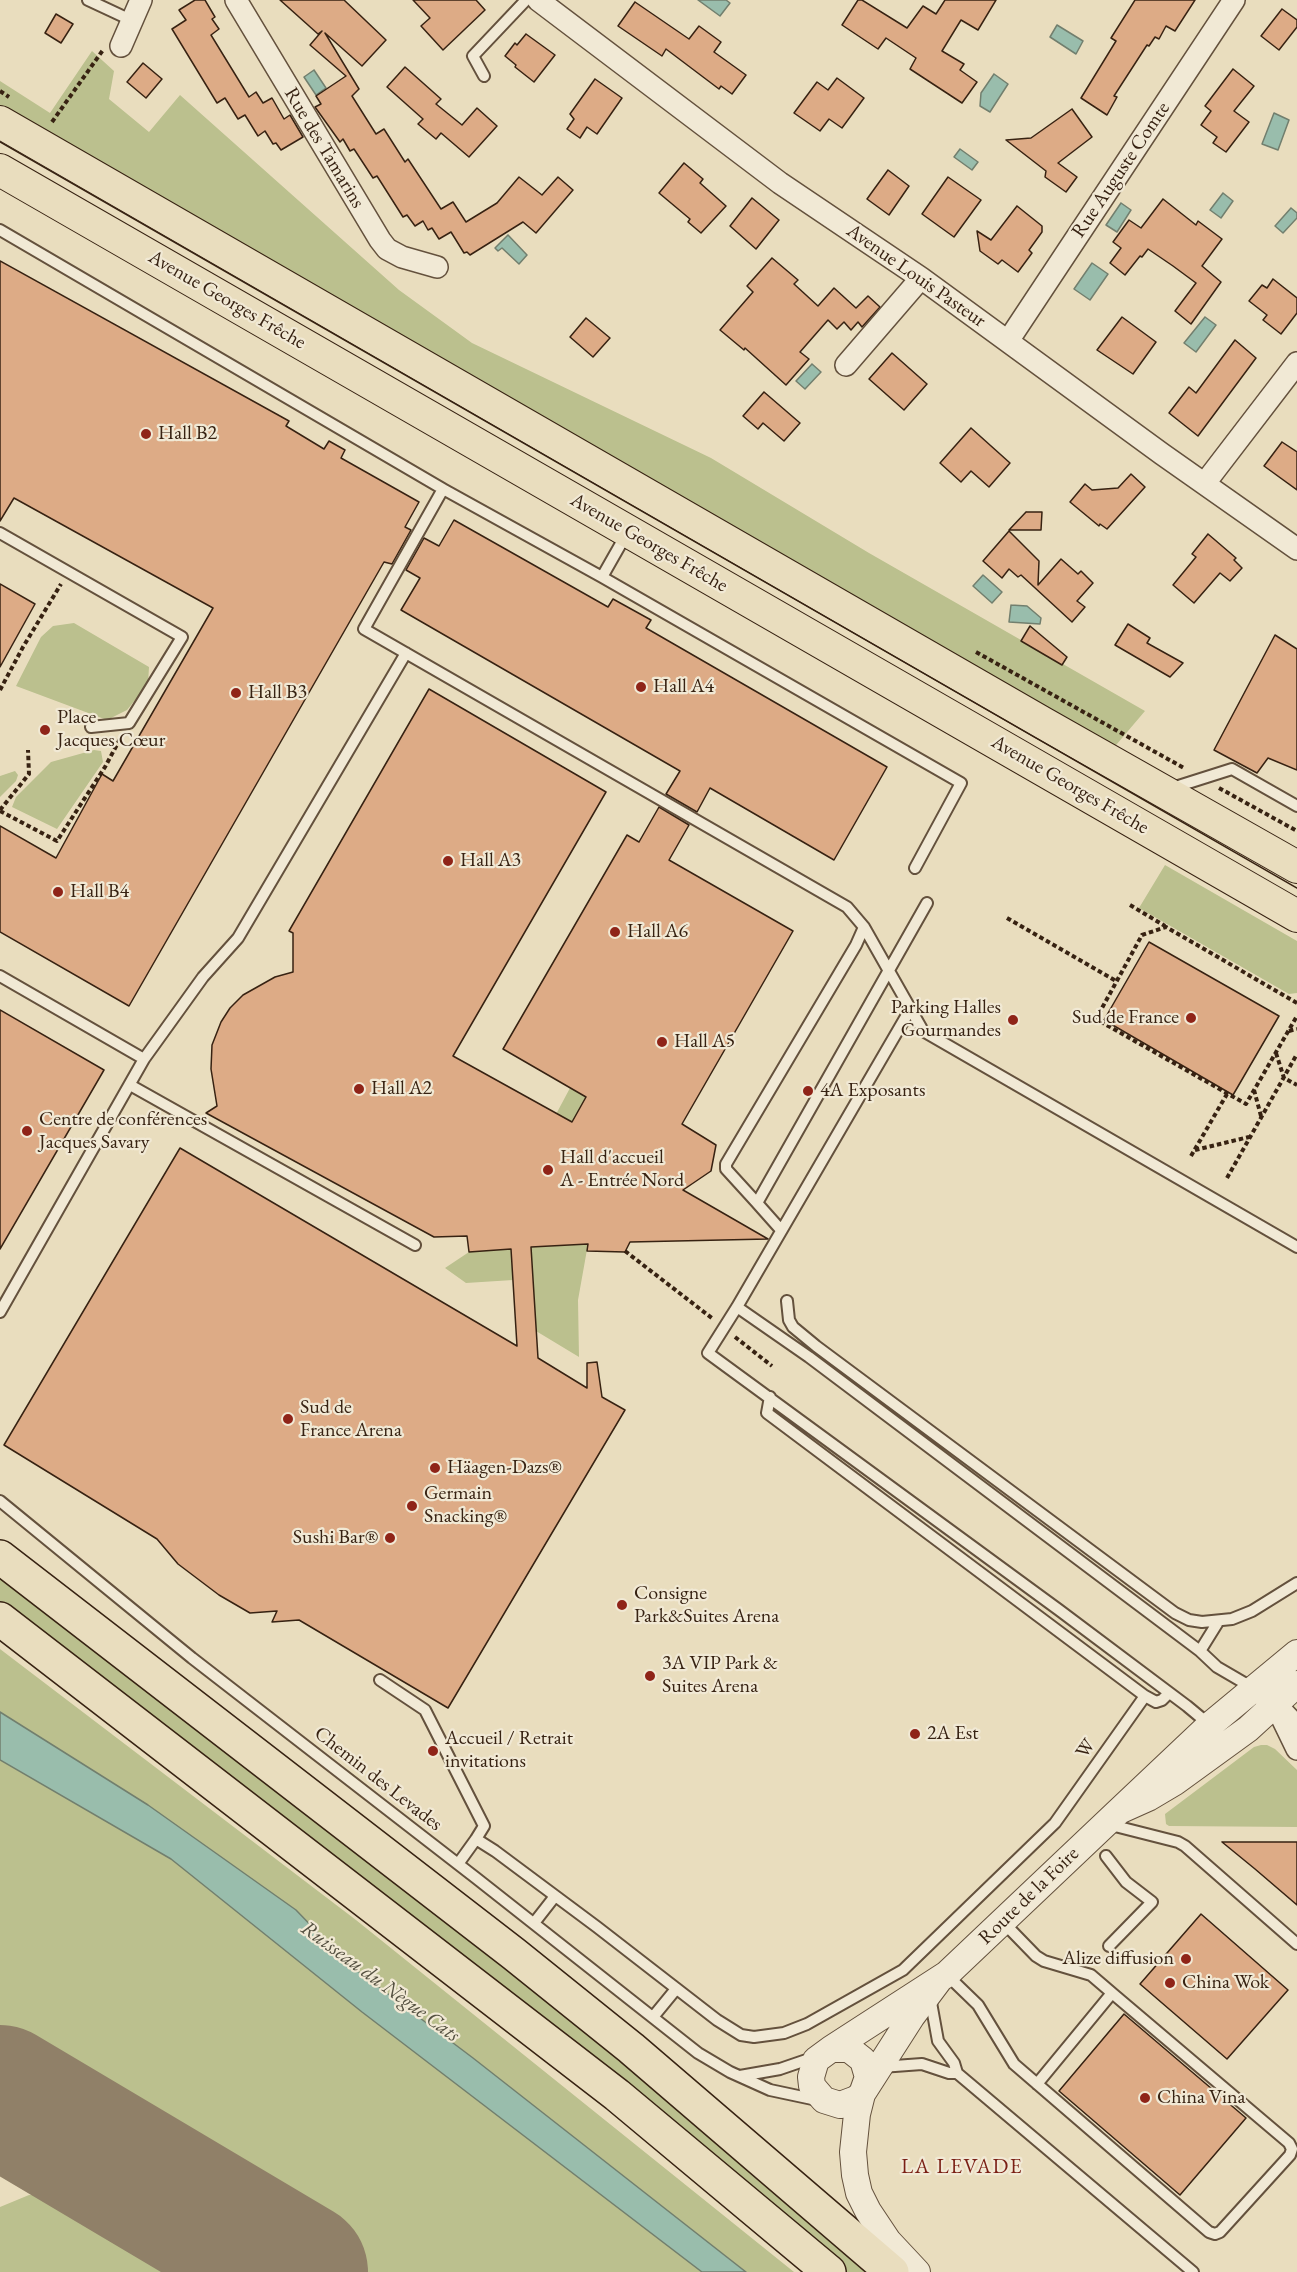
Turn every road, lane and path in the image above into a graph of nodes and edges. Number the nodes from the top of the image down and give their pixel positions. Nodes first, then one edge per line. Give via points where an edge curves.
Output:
1 (88, 0) edge
2 (141, 0) edge
3 (236, 0) edge
4 (526, 0) edge
5 (538, 0) edge
6 (1234, 0) edge
7 (133, 21) junction
8 (121, 46) joint
9 (484, 76) dead end
10 (0, 122) edge
11 (51, 122) dead end
12 (0, 170) edge
13 (0, 230) edge
14 (437, 267) dead end
15 (921, 278) junction
16 (1008, 341) junction
17 (1297, 363) edge
18 (846, 365) dead end
19 (1205, 483) junction
20 (444, 489) junction
21 (628, 531) junction
22 (0, 532) edge
23 (1297, 549) edge
24 (69, 572) junction
25 (602, 577) junction
26 (406, 653) junction
27 (0, 690) edge
28 (130, 721) junction
29 (91, 727) dead end
30 (28, 750) dead end
31 (1163, 791) junction
32 (1297, 806) edge
33 (0, 811) edge
34 (1297, 867) edge
35 (915, 868) dead end
36 (927, 903) dead end
37 (1130, 905) dead end
38 (1297, 916) edge
39 (1007, 918) dead end
40 (864, 927) junction
41 (1166, 927) junction
42 (888, 969) junction
43 (0, 976) edge
44 (1116, 981) junction
45 (1297, 1003) edge
46 (911, 1008) junction
47 (1297, 1016) edge
48 (1297, 1029) edge
49 (1288, 1032) junction
50 (1276, 1052) junction
51 (1297, 1054) edge
52 (144, 1059) junction
53 (1284, 1077) junction
54 (130, 1084) junction
55 (1297, 1085) edge
56 (1254, 1090) junction
57 (1227, 1094) junction
58 (1261, 1117) junction
59 (1250, 1137) junction
60 (1195, 1150) junction
61 (1191, 1156) dead end
62 (1227, 1178) dead end
63 (757, 1203) junction
64 (781, 1230) junction
65 (415, 1245) dead end
66 (1297, 1247) edge
67 (625, 1251) dead end
68 (787, 1301) dead end
69 (737, 1307) junction
70 (0, 1312) edge
71 (724, 1328) junction
72 (772, 1366) dead end
73 (770, 1397) junction
74 (0, 1501) edge
75 (0, 1557) edge
76 (1297, 1583) edge
77 (0, 1619) edge
78 (1218, 1622) junction
79 (1200, 1651) junction
80 (1297, 1653) edge
81 (380, 1680) dead end
82 (1297, 1684) edge
83 (1253, 1688) junction
84 (1169, 1693) junction
85 (1145, 1696) junction
86 (1276, 1705) junction
87 (1210, 1725) junction
88 (1297, 1726) edge
89 (1237, 1737) junction
90 (1297, 1749) edge
91 (1112, 1818) junction
92 (476, 1839) junction
93 (1106, 1856) dead end
94 (458, 1864) junction
95 (554, 1895) junction
96 (1002, 1921) junction
97 (534, 1923) junction
98 (1293, 1935) edge
99 (1297, 1944) edge
100 (1109, 1946) dead end
101 (939, 1983) junction
102 (676, 1989) junction
103 (1112, 1993) junction
104 (653, 2017) junction
105 (827, 2051) junction
106 (878, 2068) junction
107 (957, 2073) junction
108 (740, 2076) junction
109 (1036, 2084) junction
110 (862, 2094) junction
111 (832, 2103) junction
112 (829, 2272) edge
113 (892, 2272) edge
114 (917, 2272) edge
115 (1193, 2272) edge

1 - 7 lane
2 - 7 street
3 - 14 street, Rue des Tamarins via 380,240 402,257
4 - 9 lane via 473,56
5 - 15 street, Avenue Louis Pasteur via 780,183
6 - 16 street, Rue Auguste Comte
7 - 8 street
8 - 11 path via 105,46
10 - 31 main road, Avenue Georges Frêche
12 - 21 main road, Avenue Georges Frêche
13 - 20 lane
15 - 16 street, Avenue Louis Pasteur
15 - 18 street
16 - 19 street, Avenue Louis Pasteur
17 - 19 street
19 - 23 street, Avenue Louis Pasteur
20 - 25 lane
20 - 26 lane via 364,629
21 - 25 lane
21 - 38 main road, Avenue Georges Frêche
22 - 24 lane
24 - 27 path
24 - 28 lane via 182,637
25 - 35 lane via 961,783
26 - 40 lane via 847,907
26 - 52 lane via 238,938 203,977
28 - 29 lane
28 - 33 path via 57,842
30 - 33 path via 28,774
31 - 32 lane via 1232,769
31 - 34 main road, Avenue Georges Frêche
36 - 42 lane
37 - 41 path
39 - 44 path
40 - 42 lane
40 - 63 lane via 726,1164 726,1169
41 - 44 path via 1142,935
41 - 45 path
42 - 46 lane
42 - 63 lane
43 - 52 lane
44 - 57 path via 1096,1019
46 - 64 lane
46 - 66 lane via 923,1031
47 - 49 path
48 - 49 path
49 - 50 path
50 - 53 path
50 - 56 path
51 - 53 path
52 - 54 lane
53 - 55 path
53 - 58 path
54 - 65 lane
54 - 70 lane
56 - 57 path via 1246,1104
56 - 58 path
57 - 60 path
58 - 59 path
59 - 60 path
59 - 62 path
60 - 61 path
63 - 64 lane
64 - 69 lane
67 - 71 path
68 - 78 lane via 793,1327 816,1346 1118,1572 1175,1613 1189,1620
69 - 71 lane
69 - 79 lane
71 - 72 path
71 - 73 lane via 708,1353
73 - 84 lane
73 - 85 lane via 767,1413
74 - 94 lane, Chemin des Levades via 192,1658
75 - 113 highway via 514,1954 631,2048
76 - 78 lane via 1242,1616
77 - 112 highway via 617,2095
78 - 79 lane
79 - 83 lane via 1217,1667
80 - 83 street, Route de la Foire
81 - 92 lane via 424,1710 484,1826
82 - 86 street, Route de la Foire
83 - 86 street
83 - 87 street, Route de la Foire
84 - 85 lane via 1156,1702
84 - 87 lane
85 - 102 lane, W via 1055,1823 903,1970 807,2024 754,2037 731,2031
86 - 88 street
86 - 89 street, Route de la Foire
86 - 90 street
87 - 89 lane via 1225,1737
87 - 91 street, Route de la Foire
89 - 91 street, Route de la Foire via 1175,1782
91 - 96 street, Route de la Foire
91 - 98 lane via 1185,1846
92 - 94 lane
92 - 95 lane, W
93 - 100 lane via 1126,1882 1152,1902
94 - 97 lane, Chemin des Levades
95 - 97 lane
95 - 102 lane, W
96 - 101 street, Route de la Foire
96 - 103 lane via 1036,1956 1091,1975
97 - 104 lane, Chemin des Levades
98 - 99 lane
101 - 105 street, Route de la Foire
101 - 106 street, Route de la Foire
101 - 107 lane via 938,2041
101 - 109 lane via 978,2005 1014,2064
102 - 104 lane
103 - 109 lane
103 - 109 lane via 1289,2143 1290,2155 1215,2234
104 - 108 lane, Chemin des Levades via 698,2053
105 - 108 lane via 780,2069
105 - 110 street via 849,2049 863,2060 868,2077
105 - 111 street via 816,2060 811,2077 817,2094
106 - 107 lane via 922,2064
106 - 110 street, Route de la Foire
107 - 115 lane
108 - 111 lane, Chemin des Levades via 770,2090
110 - 111 street via 848,2103
110 - 114 street via 853,2152 859,2193 888,2241

